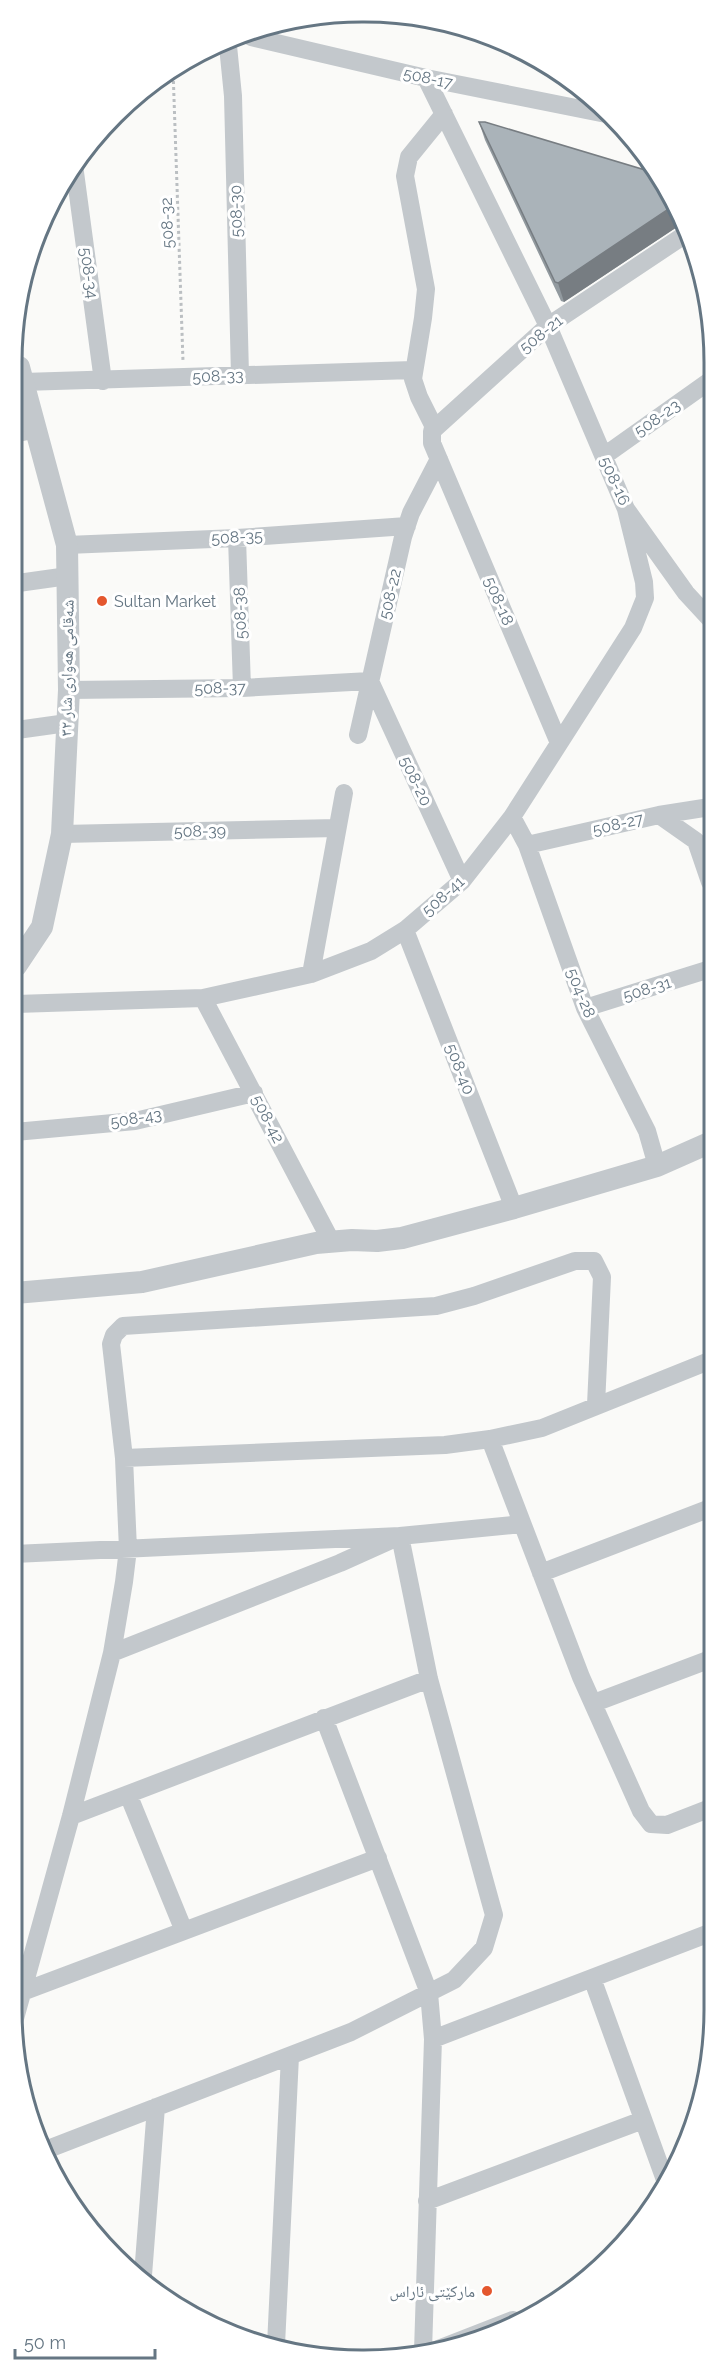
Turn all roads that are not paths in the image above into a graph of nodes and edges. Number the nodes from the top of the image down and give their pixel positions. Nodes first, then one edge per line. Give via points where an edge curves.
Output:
1 (260, 39) edge
2 (228, 50) edge
3 (426, 78) junction
4 (593, 111) edge
5 (444, 114) junction
6 (76, 180) edge
7 (680, 238) edge
8 (548, 326) junction
9 (413, 370) junction
10 (22, 374) edge
11 (240, 375) junction
12 (104, 381) junction
13 (22, 382) edge
14 (704, 385) edge
15 (434, 427) junction
16 (28, 431) edge
17 (604, 456) junction
18 (439, 459) junction
19 (626, 509) junction
20 (407, 526) junction
21 (237, 538) junction
22 (67, 544) junction
23 (68, 576) junction
24 (22, 582) edge
25 (704, 612) edge
26 (370, 681) junction
27 (242, 688) junction
28 (69, 690) junction
29 (67, 723) junction
30 (22, 729) edge
31 (358, 735) dead end
32 (560, 743) junction
33 (344, 793) dead end
34 (704, 808) edge
35 (659, 815) junction
36 (512, 817) junction
37 (337, 828) junction
38 (62, 834) junction
39 (527, 845) junction
40 (704, 864) edge
41 (462, 881) junction
42 (405, 930) junction
43 (22, 957) edge
44 (704, 971) edge
45 (311, 974) junction
46 (203, 998) junction
47 (22, 1004) edge
48 (585, 1008) junction
49 (254, 1093) junction
50 (22, 1131) edge
51 (704, 1145) edge
52 (657, 1166) junction
53 (514, 1208) junction
54 (331, 1241) junction
55 (22, 1292) edge
56 (704, 1363) edge
57 (596, 1405) junction
58 (490, 1439) junction
59 (124, 1458) junction
60 (704, 1511) edge
61 (522, 1524) junction
62 (400, 1536) junction
63 (128, 1549) junction
64 (22, 1554) edge
65 (541, 1573) junction
66 (112, 1653) junction
67 (704, 1662) edge
68 (429, 1679) junction
69 (594, 1703) junction
70 (324, 1718) junction
71 (128, 1794) junction
72 (704, 1811) edge
73 (71, 1816) junction
74 (378, 1858) junction
75 (184, 1932) junction
76 (704, 1936) edge
77 (592, 1978) junction
78 (22, 1992) joint
79 (429, 1993) junction
80 (433, 2039) junction
81 (291, 2056) junction
82 (156, 2108) junction
83 (643, 2120) junction
84 (52, 2148) edge
85 (662, 2172) edge
86 (427, 2201) junction
87 (143, 2270) edge
88 (276, 2339) edge
89 (423, 2345) edge

1 - 3 street, 508-17
2 - 11 street, 508-30
3 - 4 street, 508-17
3 - 5 street, 508-16
5 - 8 street, 508-16
5 - 9 street via 409,157 405,176 426,289
6 - 12 street, 508-34
7 - 8 street, 508-21
8 - 15 street, 508-21
8 - 17 street, 508-16
9 - 11 street, 508-33
9 - 15 street via 415,388
10 - 12 street, 508-33
11 - 12 street, 508-33
13 - 16 street, شەقامی هەواری شار ٣٢
14 - 17 street, 508-23
15 - 18 street via 431,439
16 - 22 street, شەقامی هەواری شار ٣٢
17 - 19 street, 508-16
18 - 20 street, 508-22
18 - 32 street, 508-18
19 - 25 street, 508-16
19 - 32 street, 508-41 via 644,582 643,606
20 - 21 street, 508-35
20 - 26 street, 508-22
21 - 22 street, 508-35
21 - 27 street, 508-38
22 - 23 street, شەقامی هەواری شار ٣٢
23 - 24 street
23 - 28 street, شەقامی هەواری شار ٣٢
26 - 27 street, 508-37
26 - 31 street, 508-22
26 - 41 street, 508-20
27 - 28 street, 508-37
28 - 29 street, شەقامی هەواری شار ٣٢
29 - 30 street
29 - 38 street, شەقامی هەواری شار ٣٢
32 - 36 street, 508-41
33 - 37 street
34 - 35 street, 508-27
35 - 39 street, 508-27
35 - 40 street via 696,841
36 - 39 street, 504-28
36 - 41 street, 508-41
37 - 38 street, 508-39
37 - 45 street
38 - 43 street, شەقامی هەواری شار ٣٢ via 42,927
39 - 48 street, 504-28
41 - 42 street, 508-41
42 - 45 street, 508-41 via 371,951
42 - 53 street, 508-40
44 - 48 street, 508-31
45 - 46 street, 508-41
46 - 47 street, 508-41
46 - 49 street, 508-42
48 - 52 street, 504-28 via 647,1131
49 - 50 street, 508-43 via 135,1121
49 - 54 street, 508-42
51 - 52 street
52 - 53 street
53 - 54 street via 390,1240
54 - 55 street via 142,1282
56 - 57 street
57 - 58 street via 542,1428
57 - 59 street via 602,1277 594,1262 576,1261 436,1306 123,1326 111,1344
58 - 59 street via 445,1445
58 - 61 street
59 - 63 street
60 - 65 street
61 - 62 street
61 - 65 street
62 - 63 street
62 - 66 street
62 - 68 street
63 - 64 street
63 - 66 street
65 - 69 street
66 - 73 street
67 - 69 street
68 - 70 street
68 - 79 street via 494,1915 484,1948 454,1980
69 - 72 street via 641,1811 651,1824 667,1825
70 - 71 street
70 - 74 street
71 - 73 street
71 - 75 street
73 - 78 street
74 - 75 street
74 - 79 street
75 - 78 street
76 - 77 street
77 - 80 street
77 - 83 street
79 - 80 street
79 - 81 street via 351,2032
80 - 86 street
81 - 82 street
81 - 88 street
82 - 84 street
82 - 87 street
83 - 85 street
83 - 86 street
86 - 89 street

